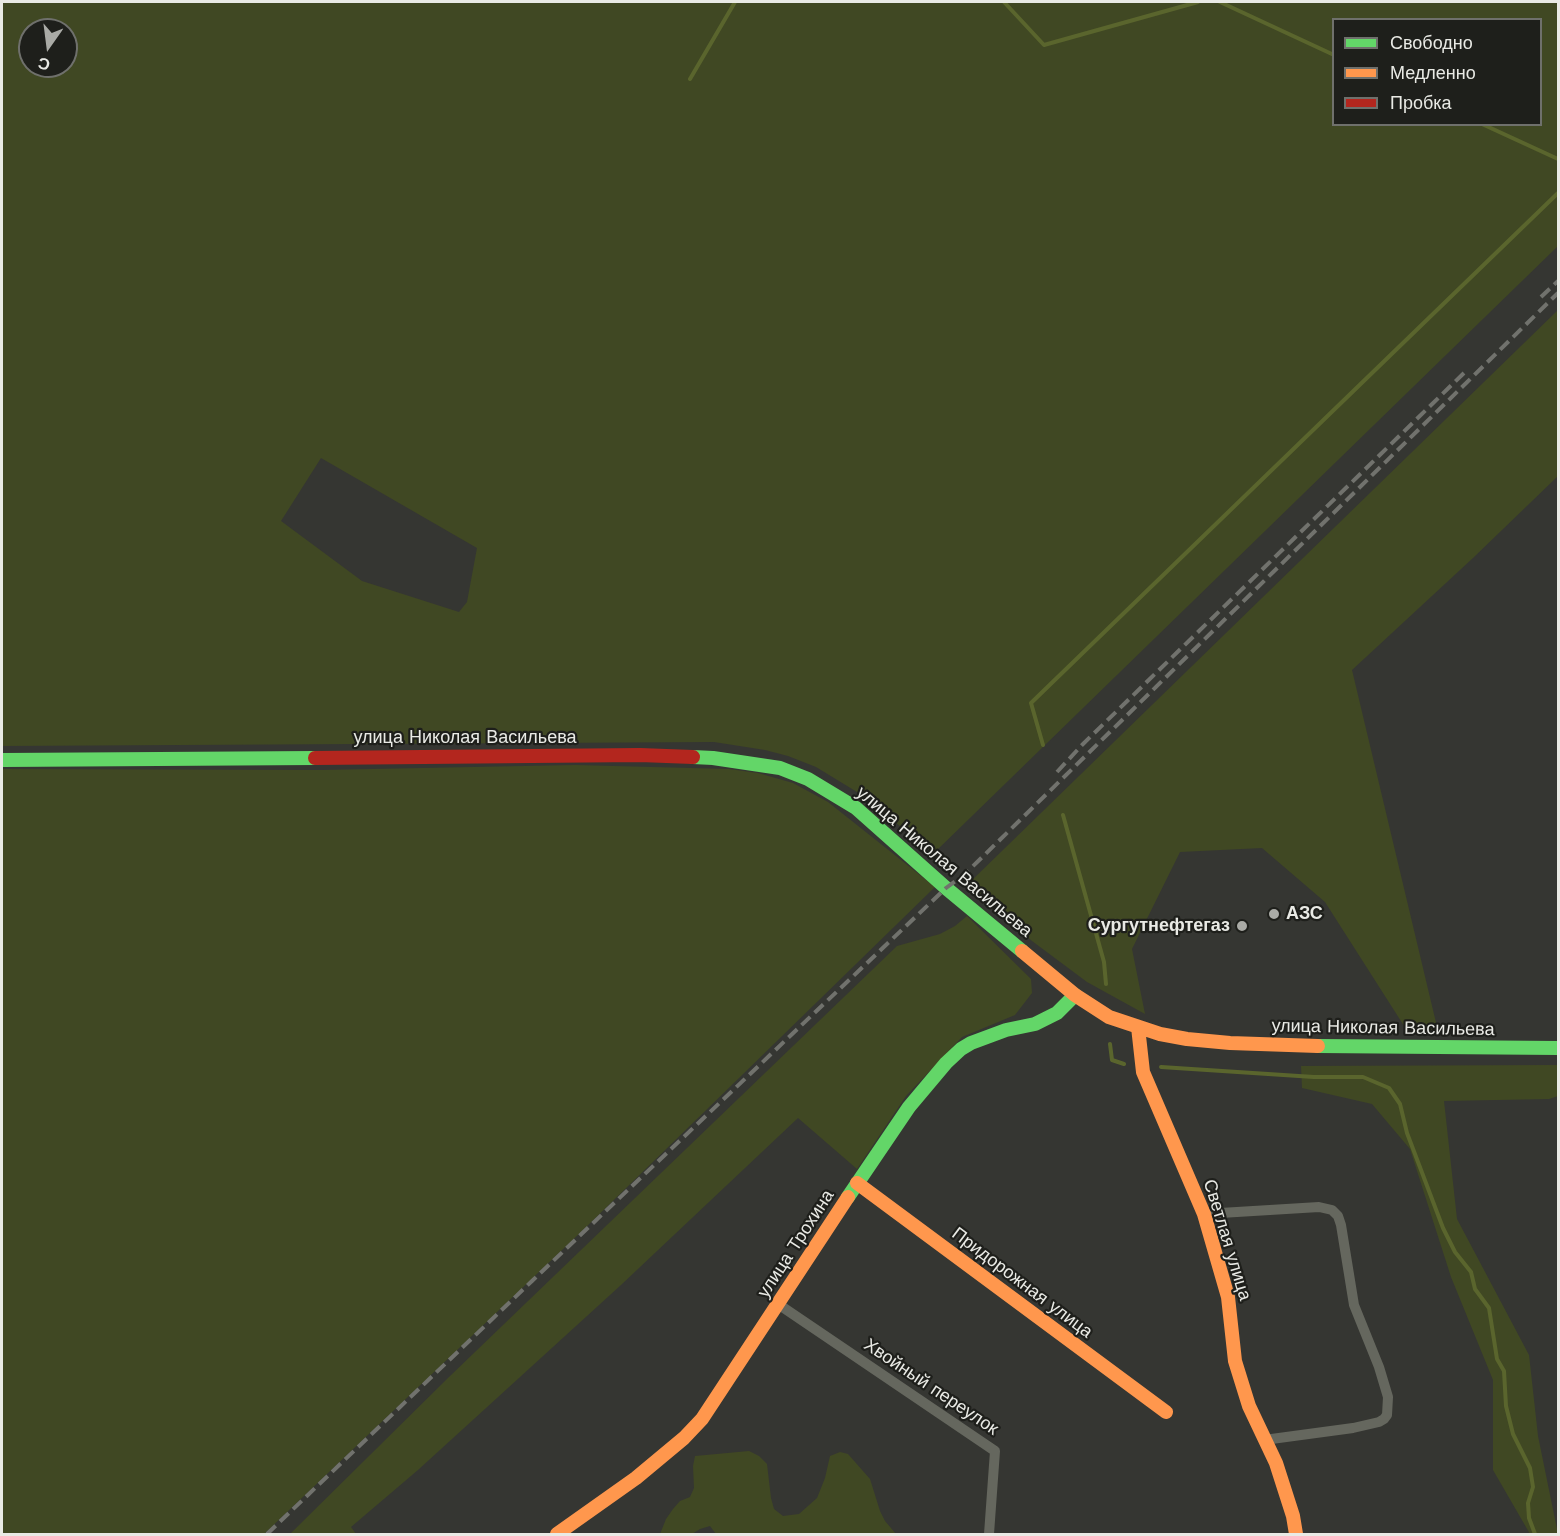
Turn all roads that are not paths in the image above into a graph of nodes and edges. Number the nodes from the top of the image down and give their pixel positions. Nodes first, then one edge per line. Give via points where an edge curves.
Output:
1 (2, 760) edge
2 (1075, 995) junction
3 (1138, 1027) junction
4 (1558, 1048) edge
5 (857, 1183) junction
6 (1204, 1214) junction
7 (778, 1304) junction
8 (1166, 1412) dead end
9 (1264, 1440) junction
10 (557, 1534) edge
11 (988, 1534) edge
12 (1296, 1534) edge

1 - 2 street, улица Николая Васильева via 640,755 713,758 780,768 808,779 856,808
2 - 3 street, улица Николая Васильева via 1109,1017
2 - 5 street, улица Трохина via 1057,1013 1035,1024 996,1033 961,1049 913,1101
3 - 4 street, улица Николая Васильева via 1187,1040 1249,1044
3 - 6 street, Светлая улица via 1143,1072
5 - 7 street, улица Трохина
5 - 8 street, Придорожная улица
6 - 9 street, Светлая улица via 1228,1297 1235,1361
6 - 9 street via 1319,1207 1332,1210 1341,1225 1354,1305 1388,1397 1387,1415 1379,1422
7 - 10 street, улица Трохина via 702,1419 684,1438
7 - 11 street, Хвойный переулок via 995,1451
9 - 12 street, Светлая улица via 1276,1463

